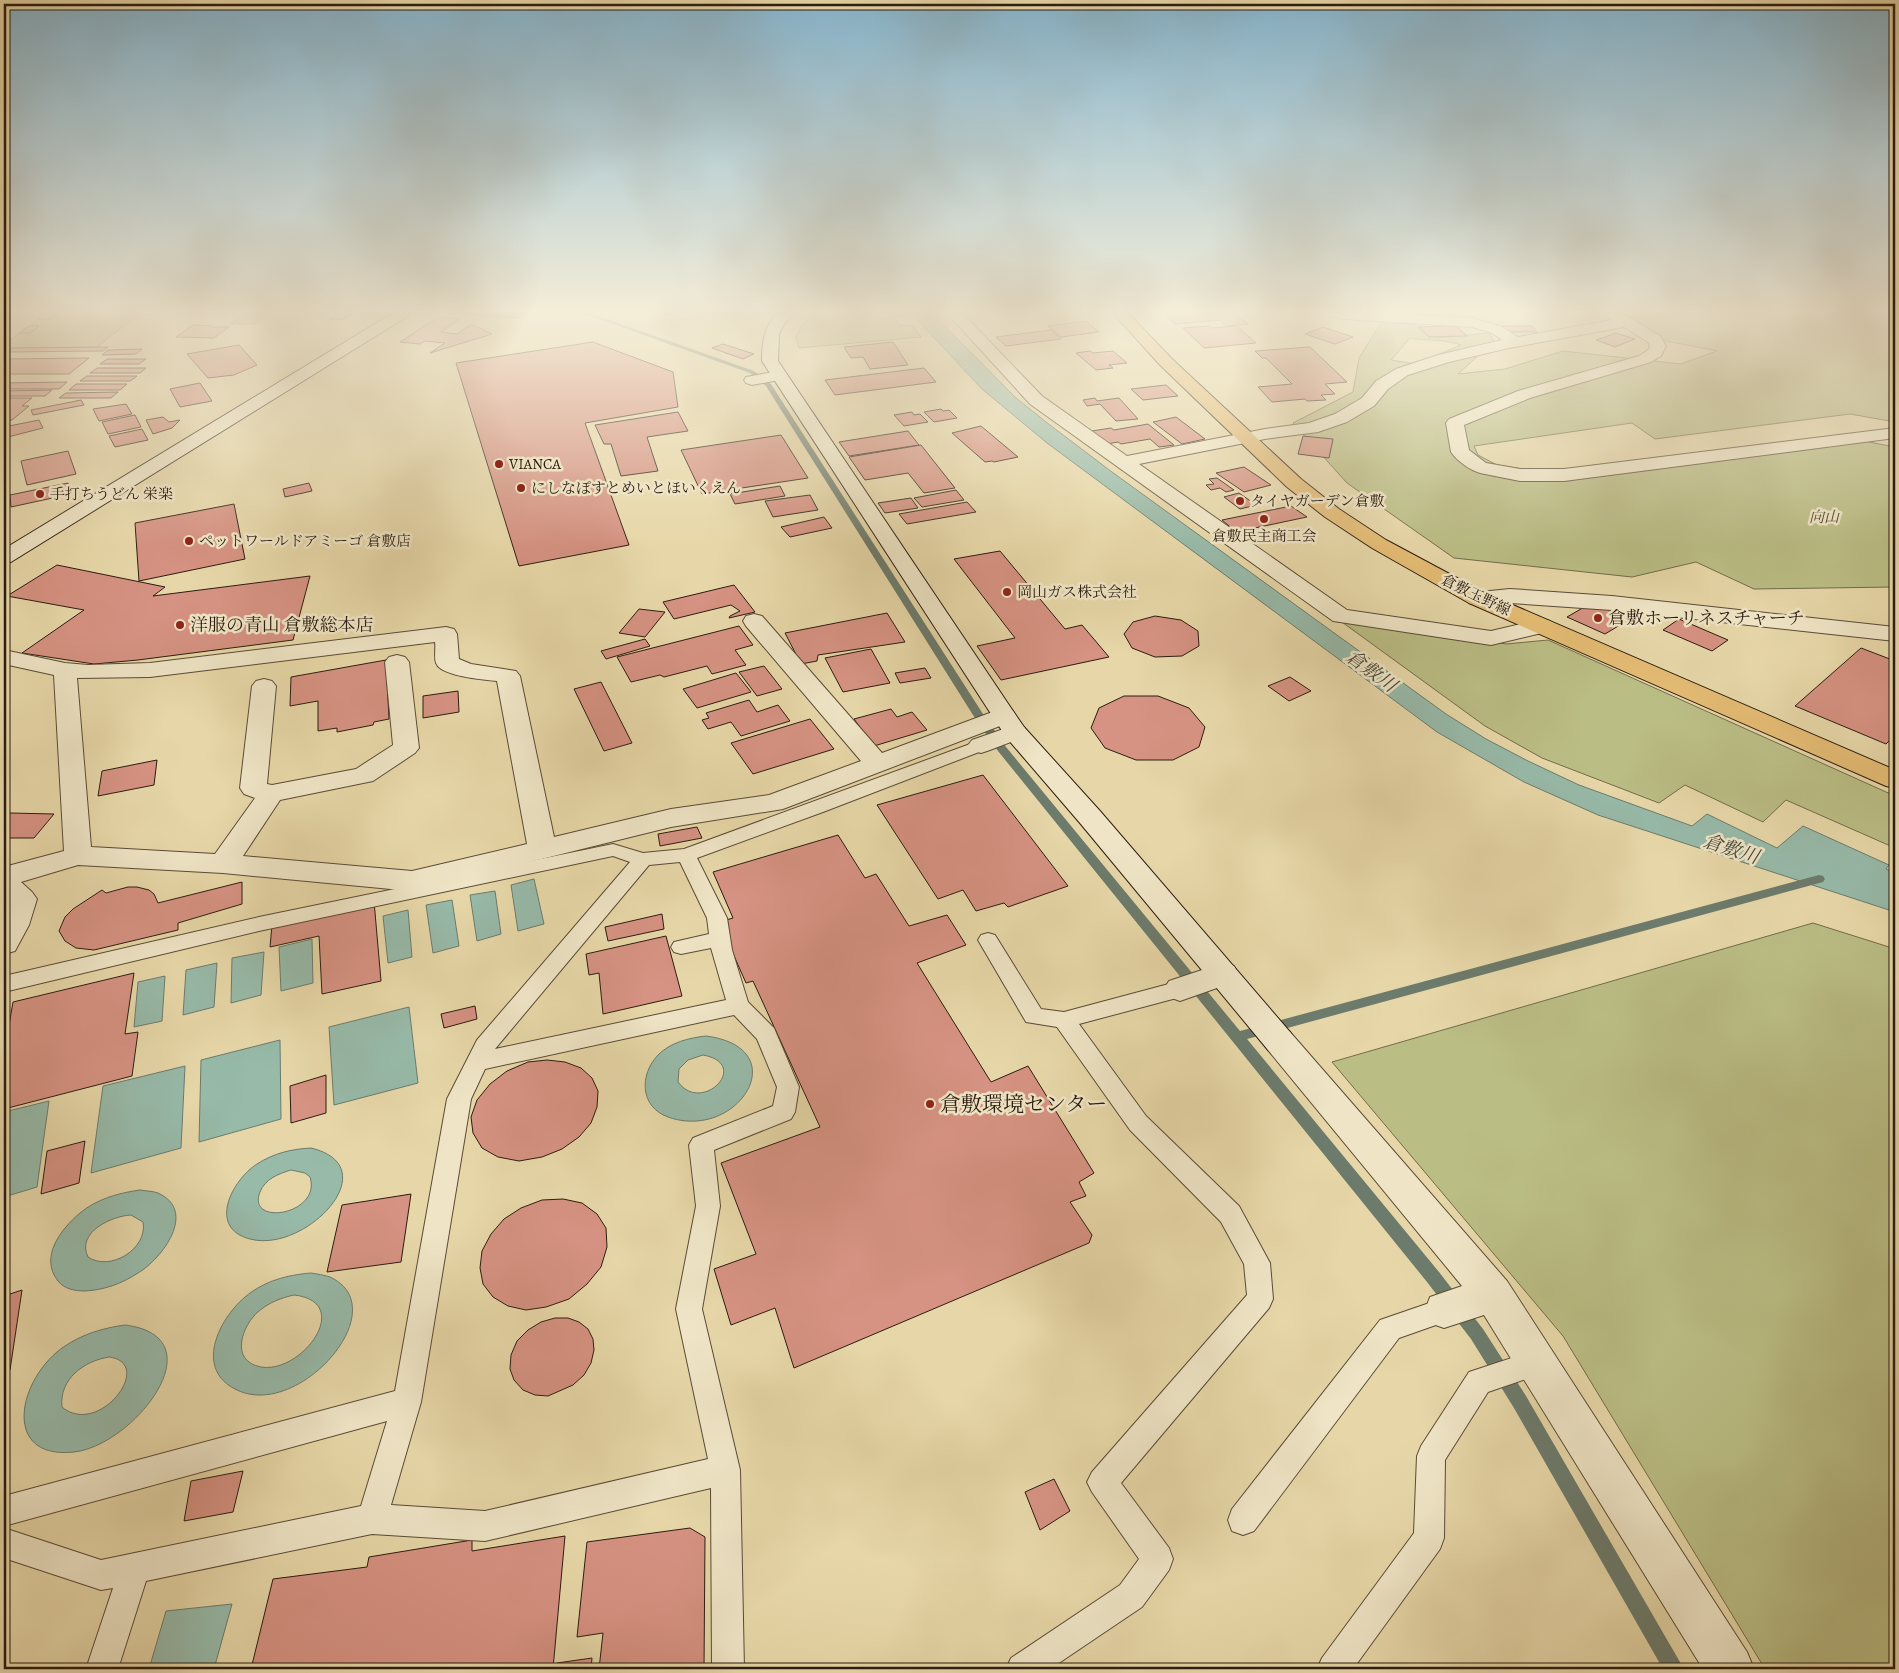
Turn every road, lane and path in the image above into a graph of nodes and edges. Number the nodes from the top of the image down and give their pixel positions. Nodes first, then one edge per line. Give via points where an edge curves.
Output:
1 (276, 391) edge
2 (773, 391) edge
3 (1028, 391) edge
4 (1197, 391) edge
5 (1377, 391) edge
6 (1538, 391) edge
7 (1895, 433) edge
8 (1246, 438) junction
9 (1123, 462) junction
10 (4, 558) edge
11 (1477, 598) junction
12 (754, 621) dead end
13 (1542, 626) junction
14 (1895, 634) edge
15 (4, 657) edge
16 (397, 662) dead end
17 (65, 670) junction
18 (264, 686) dead end
19 (994, 731) junction
20 (876, 763) junction
21 (1895, 780) edge
22 (271, 794) junction
23 (542, 848) junction
24 (78, 856) junction
25 (686, 856) junction
26 (643, 859) junction
27 (223, 864) junction
28 (4, 877) edge
29 (4, 883) edge
30 (720, 939) junction
31 (988, 940) dead end
32 (4, 944) edge
33 (681, 947) dead end
34 (1199, 982) junction
35 (4, 984) edge
36 (738, 1006) junction
37 (1064, 1020) junction
38 (477, 1062) junction
39 (1468, 1302) junction
40 (1526, 1366) junction
41 (407, 1402) junction
42 (725, 1470) junction
43 (4, 1511) edge
44 (372, 1520) junction
45 (1243, 1520) dead end
46 (4, 1543) edge
47 (135, 1568) junction
48 (1037, 1664) edge
49 (102, 1669) edge
50 (728, 1669) edge
51 (1333, 1669) edge
52 (1730, 1669) edge

1 - 10 street
2 - 19 street
3 - 9 street
4 - 8 main road, 倉敷玉野線
5 - 8 street via 1368,402 1341,418 1312,428
6 - 7 street via 1502,402 1455,423 1460,452 1480,467 1520,474 1564,475
8 - 9 street
8 - 11 main road, 倉敷玉野線 via 1332,513 1379,544
9 - 13 street via 1341,616 1491,638
11 - 13 main road, 倉敷玉野線
11 - 14 street via 1510,596 1612,603
12 - 20 street
13 - 21 main road, 倉敷玉野線
15 - 17 street
16 - 22 street via 406,748 364,775
17 - 23 street via 150,670 446,634 448,663 467,670 508,676
17 - 24 street
18 - 22 street via 253,788
19 - 20 street
19 - 25 lane via 817,808
19 - 34 street
20 - 23 street via 774,804 671,818
22 - 27 street
23 - 27 street via 412,881
24 - 27 street
24 - 28 street
25 - 26 lane
25 - 30 lane via 717,918
26 - 35 lane via 613,850 259,924
26 - 38 lane via 485,1046
29 - 32 street via 22,899
30 - 33 lane
30 - 36 lane
31 - 37 lane via 1034,1016
34 - 37 lane
34 - 39 street via 1268,1027
36 - 38 lane
36 - 42 lane via 766,1034 788,1087 783,1112 701,1145 708,1206 689,1309
37 - 48 lane via 1138,1123 1230,1214 1257,1263 1260,1299 1102,1482 1158,1559 1131,1596
38 - 41 lane via 459,1098
39 - 40 street
39 - 45 lane via 1390,1329
40 - 51 lane via 1479,1382 1431,1456 1429,1538
40 - 52 street
41 - 43 lane
41 - 44 lane
42 - 44 lane via 485,1526
42 - 50 lane
44 - 47 lane
46 - 47 lane via 101,1575
47 - 49 lane

